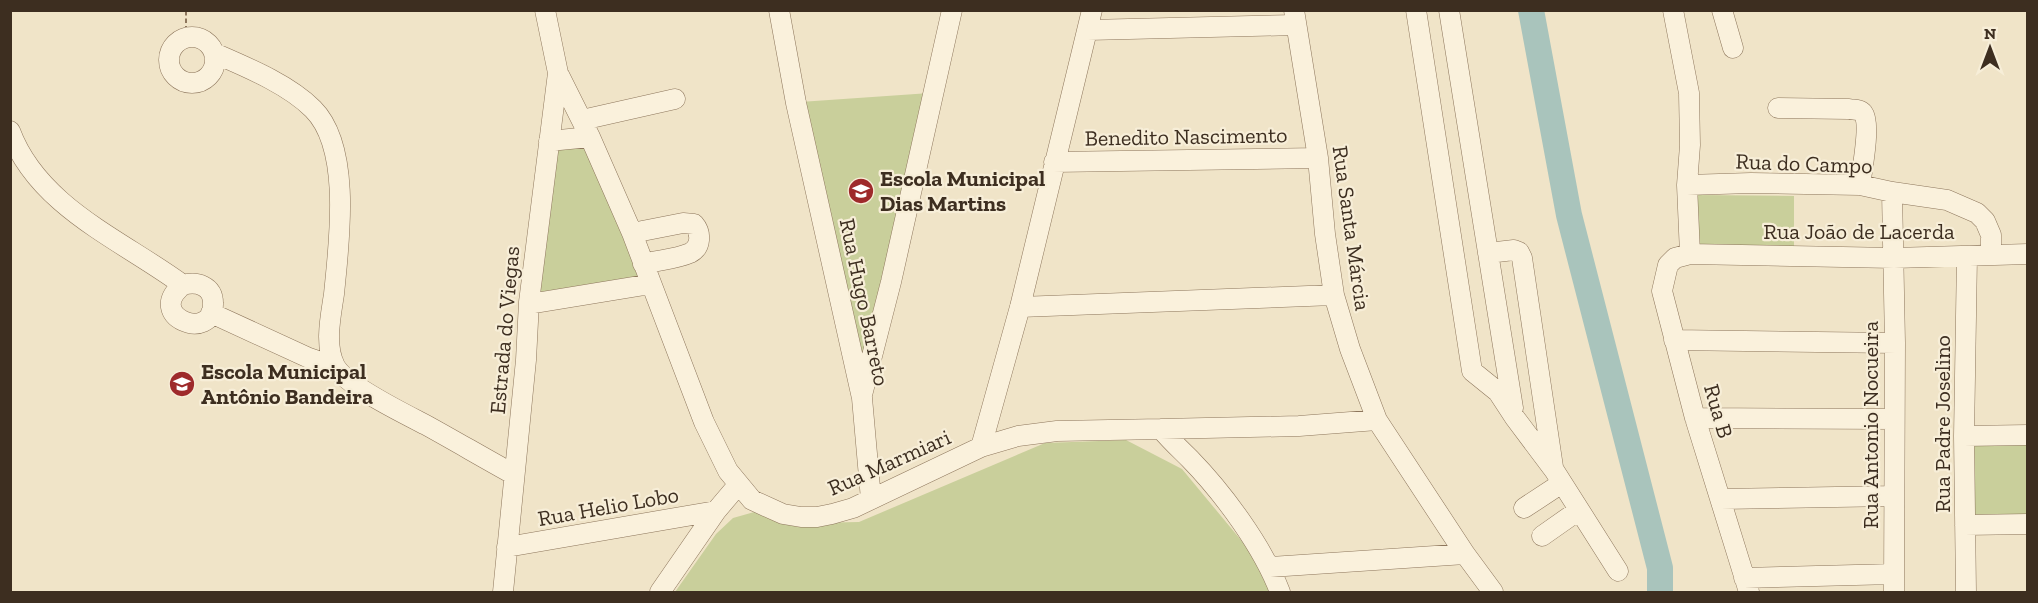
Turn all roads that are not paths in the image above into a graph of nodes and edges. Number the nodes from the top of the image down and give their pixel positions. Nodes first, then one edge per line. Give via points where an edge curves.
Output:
1 (545, 10) edge
2 (779, 10) edge
3 (952, 10) edge
4 (1092, 10) edge
5 (1416, 10) edge
6 (1449, 10) edge
7 (1673, 10) edge
8 (1722, 10) edge
9 (1295, 18) edge
10 (1088, 30) junction
11 (1733, 48) dead end
12 (214, 53) junction
13 (558, 73) junction
14 (675, 99) dead end
15 (1778, 108) dead end
16 (586, 129) junction
17 (10, 131) edge
18 (549, 141) junction
19 (1318, 158) junction
20 (1054, 162) junction
21 (1687, 185) junction
22 (1860, 185) junction
23 (1892, 192) junction
24 (632, 233) junction
25 (1488, 253) junction
26 (1690, 254) junction
27 (2028, 254) edge
28 (1991, 255) junction
29 (1967, 256) junction
30 (1894, 258) junction
31 (644, 264) junction
32 (651, 284) junction
33 (183, 285) junction
34 (1334, 295) junction
35 (529, 304) junction
36 (1020, 307) junction
37 (211, 313) junction
38 (1674, 340) junction
39 (1895, 343) junction
40 (335, 367) junction
41 (862, 398) junction
42 (1515, 418) junction
43 (1695, 418) junction
44 (1894, 419) junction
45 (1377, 420) junction
46 (1161, 429) junction
47 (2028, 435) edge
48 (1964, 436) junction
49 (981, 447) junction
50 (513, 474) junction
51 (1558, 476) junction
52 (738, 485) junction
53 (1894, 496) junction
54 (871, 499) junction
55 (1721, 499) junction
56 (1524, 508) dead end
57 (1580, 510) junction
58 (716, 511) junction
59 (2028, 524) edge
60 (1965, 525) junction
61 (1542, 536) dead end
62 (507, 547) junction
63 (1465, 554) junction
64 (1270, 567) junction
65 (1618, 571) dead end
66 (1894, 583) edge
67 (1481, 584) edge
68 (1746, 585) edge
69 (503, 592) edge
70 (660, 592) edge
71 (1280, 592) edge
72 (1493, 592) edge
73 (1966, 592) edge

1 - 13 street, Rua Marmiari
2 - 41 street, Rua Hugo Barreto
3 - 41 street
4 - 10 street
5 - 42 street via 1470,364 1477,377 1498,392
6 - 25 street
7 - 21 street via 1689,93
8 - 11 street
9 - 10 street
9 - 19 street, Rua Santa Márcia
10 - 20 street
12 - 12 street via 204,41 186,38 171,50 170,69 184,82 202,80 214,66
12 - 40 street via 297,95 323,120 332,140 341,207 330,329
13 - 16 street, Rua Marmiari
13 - 18 street, Estrada do Viegas
14 - 16 street
15 - 22 street via 1849,109 1863,113 1866,124
16 - 18 street
16 - 24 street, Rua Marmiari
17 - 33 street via 21,156 56,197
18 - 35 street, Estrada do Viegas
19 - 20 street, Benedito Nascimento
19 - 34 street, Rua Santa Márcia
20 - 36 street
21 - 22 street, Rua do Campo
21 - 26 street
22 - 23 street, Rua do Campo
23 - 28 street, Rua do Campo via 1947,200 1977,213 1989,227
23 - 30 street, Rua Antonio Nocueira
24 - 31 street, Rua Marmiari
24 - 31 street via 683,223 698,228 698,244 691,252
25 - 42 street
25 - 51 street via 1514,250 1522,258
26 - 30 street, Rua João de Lacerda
26 - 38 street, Rua B via 1675,258 1668,266 1662,291
27 - 28 street, Rua João de Lacerda
28 - 29 street, Rua João de Lacerda
29 - 30 street, Rua João de Lacerda
29 - 48 street, Rua Padre Joselino
30 - 39 street, Rua Antonio Nocueira
31 - 32 street, Rua Marmiari
32 - 35 street
32 - 52 street, Rua Marmiari via 704,422
33 - 37 street via 191,282 207,289 212,296
33 - 37 street via 172,298 174,315 181,321 198,324
34 - 36 street
34 - 45 street, Rua Santa Márcia
35 - 50 street, Estrada do Viegas
36 - 49 street
37 - 40 street
38 - 39 street
38 - 43 street, Rua B
39 - 44 street, Rua Antonio Nocueira
40 - 50 street via 368,393
41 - 54 street, Rua Hugo Barreto
42 - 51 street
43 - 44 street
43 - 55 street, Rua B
44 - 53 street, Rua Antonio Nocueira
45 - 46 street, Rua Marmiari
45 - 63 street, Rua Santa Márcia
46 - 49 street, Rua Marmiari via 1040,433
46 - 64 street via 1221,496
47 - 48 street
48 - 60 street, Rua Padre Joselino
49 - 54 street, Rua Marmiari
50 - 62 street, Estrada do Viegas
51 - 56 street
51 - 57 street
52 - 54 street, Rua Marmiari via 752,500 783,514 801,517 832,514
52 - 58 street
53 - 55 street
53 - 66 street, Rua Antonio Nocueira
55 - 68 street, Rua B
57 - 61 street
57 - 65 street
58 - 62 street, Rua Helio Lobo
58 - 70 street
59 - 60 street
60 - 73 street, Rua Padre Joselino
62 - 69 street, Estrada do Viegas
63 - 64 street
63 - 67 street, Rua Santa Márcia
64 - 71 street
66 - 68 street
67 - 72 street, Rua Santa Márcia

